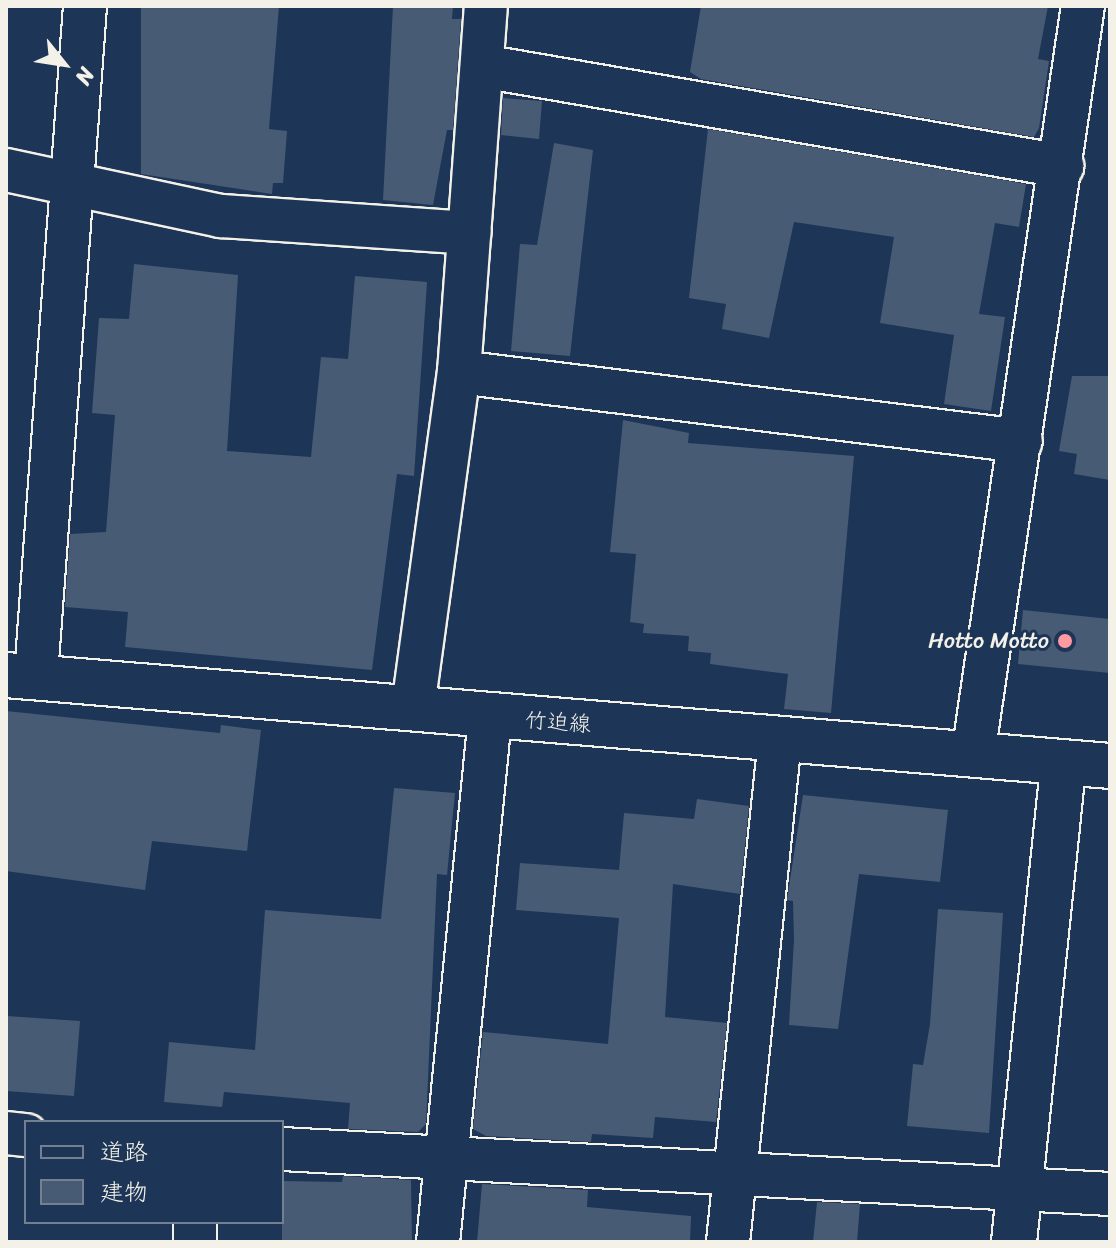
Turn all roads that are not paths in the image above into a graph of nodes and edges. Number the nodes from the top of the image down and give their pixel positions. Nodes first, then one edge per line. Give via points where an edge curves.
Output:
1 (85, 6) edge
2 (486, 6) edge
3 (1083, 6) edge
4 (482, 66) junction
5 (1062, 166) junction
6 (6, 170) edge
7 (71, 185) junction
8 (469, 233) junction
9 (459, 372) junction
10 (1021, 441) junction
11 (21, 675) edge
12 (413, 707) junction
13 (490, 717) junction
14 (780, 739) junction
15 (973, 755) junction
16 (1063, 764) junction
17 (1110, 766) edge
18 (284, 1149) edge
19 (447, 1157) junction
20 (735, 1174) junction
21 (1020, 1189) junction
22 (1110, 1194) edge
23 (438, 1242) edge
24 (728, 1242) edge
25 (1014, 1242) edge

1 - 7 street
2 - 4 street
3 - 5 street
4 - 5 street
4 - 8 street
5 - 10 street
6 - 7 street
7 - 8 street via 221,216
7 - 11 street
8 - 9 street
9 - 10 street
9 - 12 street
10 - 15 street
11 - 12 street, 竹迫線
12 - 13 street, 竹迫線
13 - 14 street, 竹迫線
13 - 19 street
14 - 15 street, 竹迫線
14 - 20 street
15 - 16 street, 竹迫線
16 - 17 street, 竹迫線
16 - 21 street
18 - 19 street
19 - 20 street
19 - 23 street
20 - 21 street
20 - 24 street
21 - 22 street
21 - 25 street

